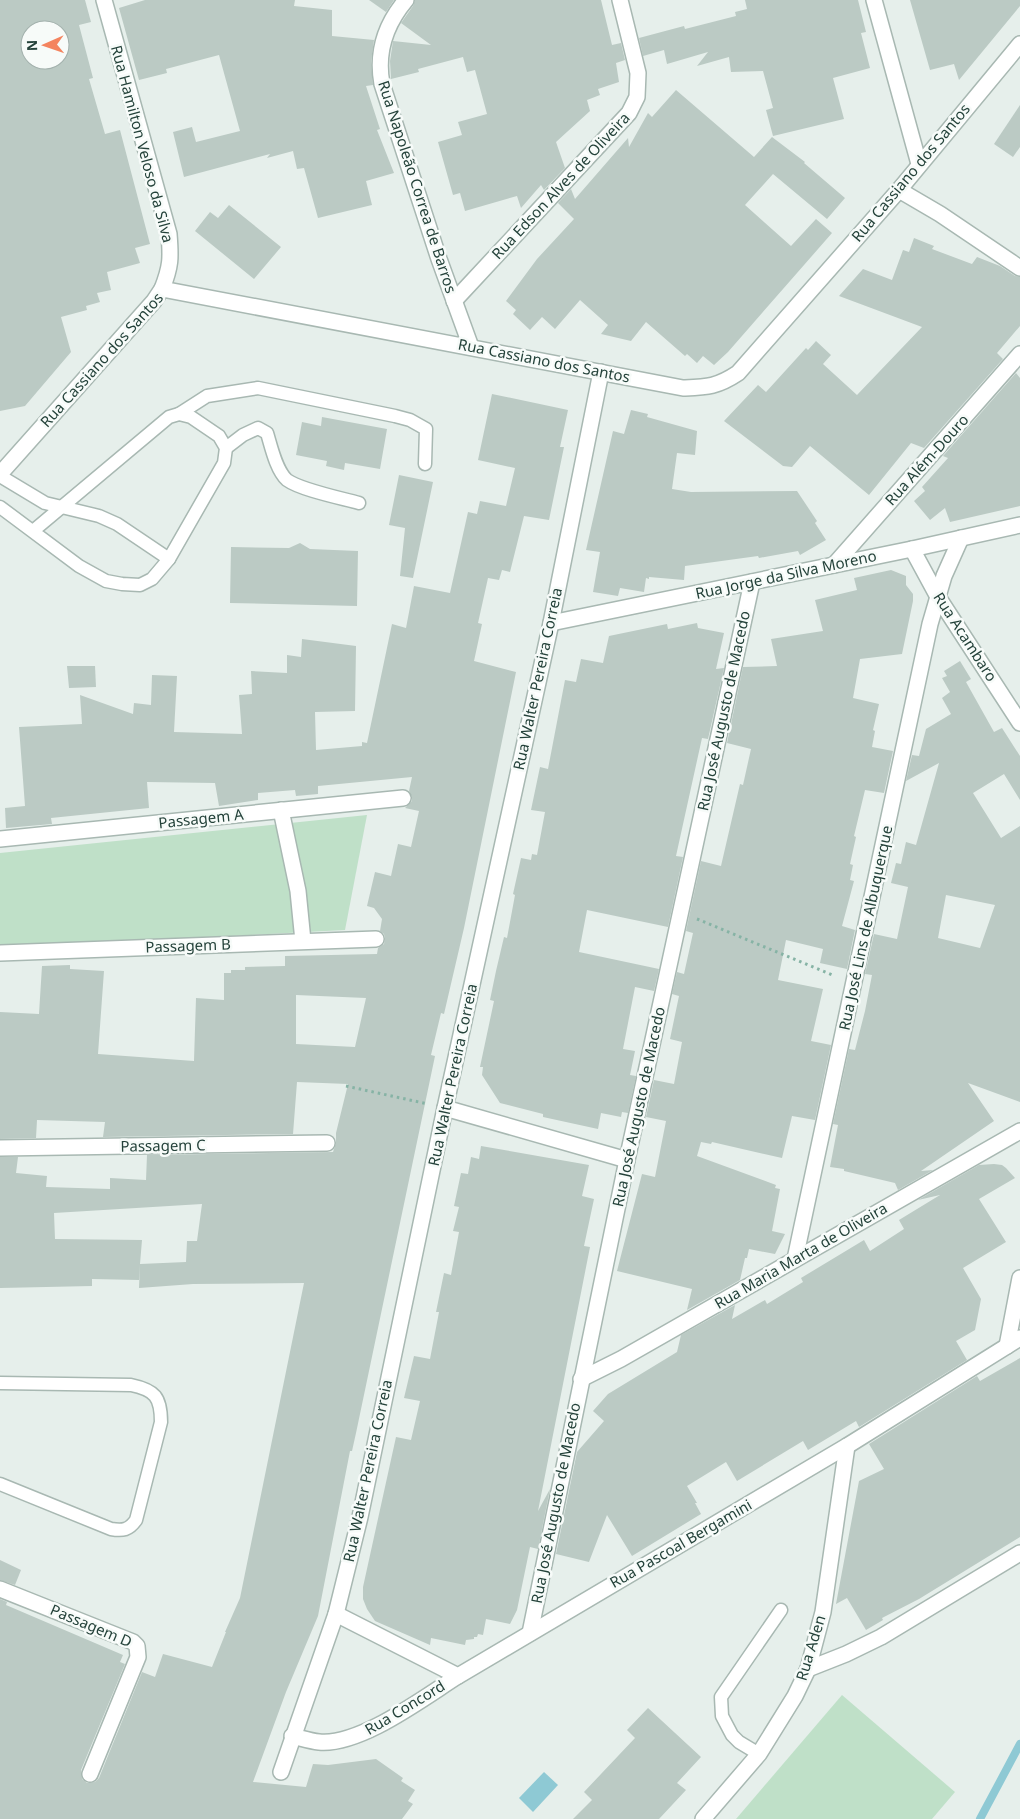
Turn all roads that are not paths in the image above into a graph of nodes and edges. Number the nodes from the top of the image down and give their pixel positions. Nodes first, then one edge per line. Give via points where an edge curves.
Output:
1 (104, 0) edge
2 (406, 0) edge
3 (620, 0) edge
4 (874, 0) edge
5 (1020, 44) edge
6 (920, 164) junction
7 (899, 190) junction
8 (1020, 268) edge
9 (162, 289) junction
10 (454, 301) junction
11 (471, 347) junction
12 (1020, 354) edge
13 (601, 372) junction
14 (179, 414) junction
15 (226, 448) junction
16 (424, 464) dead end
17 (0, 475) edge
18 (359, 503) dead end
19 (0, 507) edge
20 (62, 507) junction
21 (1020, 525) edge
22 (33, 531) junction
23 (961, 538) junction
24 (912, 549) junction
25 (169, 559) junction
26 (834, 565) junction
27 (752, 582) junction
28 (938, 597) junction
29 (551, 623) junction
30 (1020, 723) edge
31 (403, 798) dead end
32 (281, 810) junction
33 (0, 839) edge
34 (376, 938) dead end
35 (303, 941) junction
36 (0, 954) edge
37 (445, 1108) junction
38 (1020, 1131) edge
39 (327, 1143) dead end
40 (0, 1148) edge
41 (627, 1160) junction
42 (795, 1259) junction
43 (1020, 1278) edge
44 (1020, 1338) edge
45 (1007, 1346) junction
46 (581, 1379) junction
47 (0, 1383) edge
48 (847, 1446) junction
49 (0, 1484) edge
50 (1020, 1554) edge
51 (0, 1589) edge
52 (781, 1610) dead end
53 (336, 1614) junction
54 (530, 1633) junction
55 (808, 1668) junction
56 (458, 1676) junction
57 (292, 1736) junction
58 (759, 1754) junction
59 (281, 1772) dead end
60 (90, 1774) dead end
61 (703, 1819) edge

1 - 9 street, Rua Hamilton Veloso da Silva via 168,234 169,270
2 - 10 street, Rua Napoleão Correa de Barros via 384,37 379,68
3 - 10 street, Rua Edson Alves de Oliveira via 638,73 637,97 630,113
4 - 6 street
5 - 6 street, Rua Cassiano dos Santos
6 - 7 street, Rua Cassiano dos Santos
7 - 8 street
7 - 13 street, Rua Cassiano dos Santos via 738,374 723,383 704,388 682,388
9 - 11 street, Rua Cassiano dos Santos
9 - 17 street, Rua Cassiano dos Santos
10 - 11 street, Rua Napoleão Correa de Barros
11 - 13 street, Rua Cassiano dos Santos
12 - 26 street, Rua Além-Douro
13 - 29 street, Rua Walter Pereira Correia
14 - 15 lane via 190,417 219,436
14 - 16 lane via 207,396 258,388 410,420 426,429
14 - 20 lane via 169,417
15 - 18 lane via 258,428 267,432 276,463 286,479 304,488
15 - 25 lane via 224,463
17 - 20 lane via 35,498
19 - 22 lane
20 - 22 lane
20 - 25 lane via 117,524
21 - 23 street, Rua Jorge da Silva Moreno
22 - 25 lane via 79,566 106,581 140,585 152,579
23 - 24 street, Rua Jorge da Silva Moreno
23 - 28 street, Rua José Lins de Albuquerque
24 - 26 street, Rua Jorge da Silva Moreno
24 - 28 street, Rua Acambaro
26 - 27 street, Rua Jorge da Silva Moreno
27 - 29 street, Rua Jorge da Silva Moreno
27 - 41 street, Rua José Augusto de Macedo
28 - 30 street, Rua Acambaro
28 - 42 street, Rua José Lins de Albuquerque
29 - 37 street, Rua Walter Pereira Correia
31 - 32 street, Passagem A
32 - 33 street, Passagem A
32 - 35 street via 298,890
34 - 35 street, Passagem B
35 - 36 street, Passagem B
37 - 41 street
37 - 53 street, Rua Walter Pereira Correia via 360,1517
38 - 42 street, Rua Maria Marta de Oliveira
39 - 40 street, Passagem C
41 - 46 street, Rua José Augusto de Macedo
42 - 46 street, Rua Maria Marta de Oliveira via 622,1359
43 - 45 street
44 - 45 street, Rua Pascoal Bergamini
45 - 48 street, Rua Pascoal Bergamini
46 - 54 street, Rua José Augusto de Macedo
47 - 49 lane via 131,1384 155,1394 161,1407 161,1422 136,1520 131,1528 122,1531 111,1529
48 - 54 street, Rua Pascoal Bergamini
48 - 55 street, Rua Aden via 823,1612
50 - 55 street via 881,1637
51 - 60 street, Passagem D via 134,1642 137,1646 138,1657
52 - 58 lane via 722,1697 722,1716 732,1735
53 - 56 street
53 - 57 street, Rua Walter Pereira Correia
54 - 56 street, Rua Pascoal Bergamini
55 - 58 street, Rua Aden via 795,1696
56 - 57 street, Rua Concord via 356,1736 319,1742
57 - 59 street, Rua Walter Pereira Correia
58 - 61 street, Rua Aden

